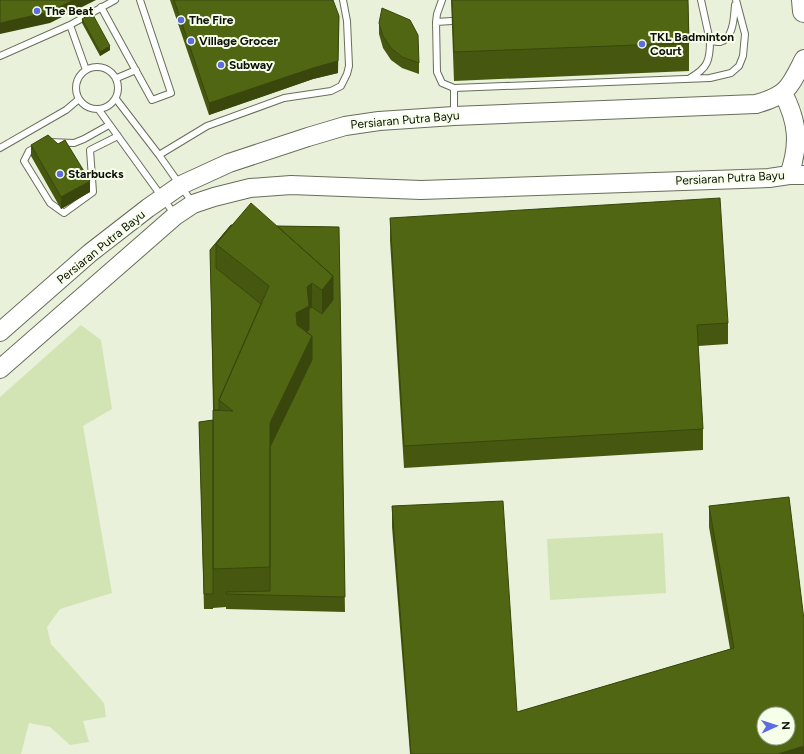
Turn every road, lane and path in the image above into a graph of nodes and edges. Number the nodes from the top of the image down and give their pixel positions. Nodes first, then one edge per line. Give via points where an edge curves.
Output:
1 (115, 0) edge
2 (140, 0) edge
3 (343, 0) edge
4 (442, 0) edge
5 (702, 0) edge
6 (736, 0) edge
7 (803, 0) edge
8 (101, 7) junction
9 (804, 11) edge
10 (452, 21) edge
11 (436, 22) junction
12 (70, 25) junction
13 (710, 41) junction
14 (0, 56) edge
15 (804, 59) edge
16 (86, 70) junction
17 (136, 70) junction
18 (117, 78) junction
19 (689, 78) junction
20 (454, 88) junction
21 (783, 93) junction
22 (79, 99) junction
23 (116, 99) junction
24 (99, 110) junction
25 (454, 116) junction
26 (109, 125) junction
27 (118, 136) junction
28 (0, 148) edge
29 (159, 155) junction
30 (796, 175) edge
31 (181, 185) junction
32 (163, 198) junction
33 (193, 204) junction
34 (175, 216) junction
35 (0, 332) edge
36 (0, 369) edge

1 - 8 lane
2 - 17 lane via 170,92 152,100
3 - 29 lane via 347,21 349,66 342,86 330,91 284,98 207,126
4 - 11 lane via 436,14
5 - 13 lane
6 - 13 lane via 730,33 720,42
6 - 19 lane via 745,34 743,56 739,66 731,73 710,78
7 - 9 highway
8 - 12 lane
8 - 17 lane
10 - 11 lane
11 - 20 lane via 437,72 442,83
12 - 14 lane
12 - 16 lane
13 - 19 lane via 707,65 698,74
15 - 21 street, Persiaran Putra Bayu
16 - 18 lane via 100,66 112,72
16 - 22 lane via 77,80
17 - 18 lane
18 - 23 lane
19 - 20 lane
20 - 25 lane
21 - 25 street, Persiaran Putra Bayu via 756,104
21 - 30 street via 791,108 795,125
22 - 24 lane via 84,105
22 - 28 lane via 66,110
23 - 24 lane via 106,108
23 - 29 lane
24 - 26 lane
25 - 31 street, Persiaran Putra Bayu via 345,126 230,163
26 - 27 lane
26 - 27 lane via 74,143 48,142 29,151 24,161 50,203 64,213 93,192 90,150
27 - 32 lane
29 - 31 lane
30 - 33 street, Persiaran Putra Bayu via 421,190 291,185 250,188
31 - 32 street, Persiaran Putra Bayu
31 - 33 lane
32 - 34 lane
32 - 35 street, Persiaran Putra Bayu via 90,253
33 - 34 street, Persiaran Putra Bayu
34 - 36 street, Persiaran Putra Bayu

